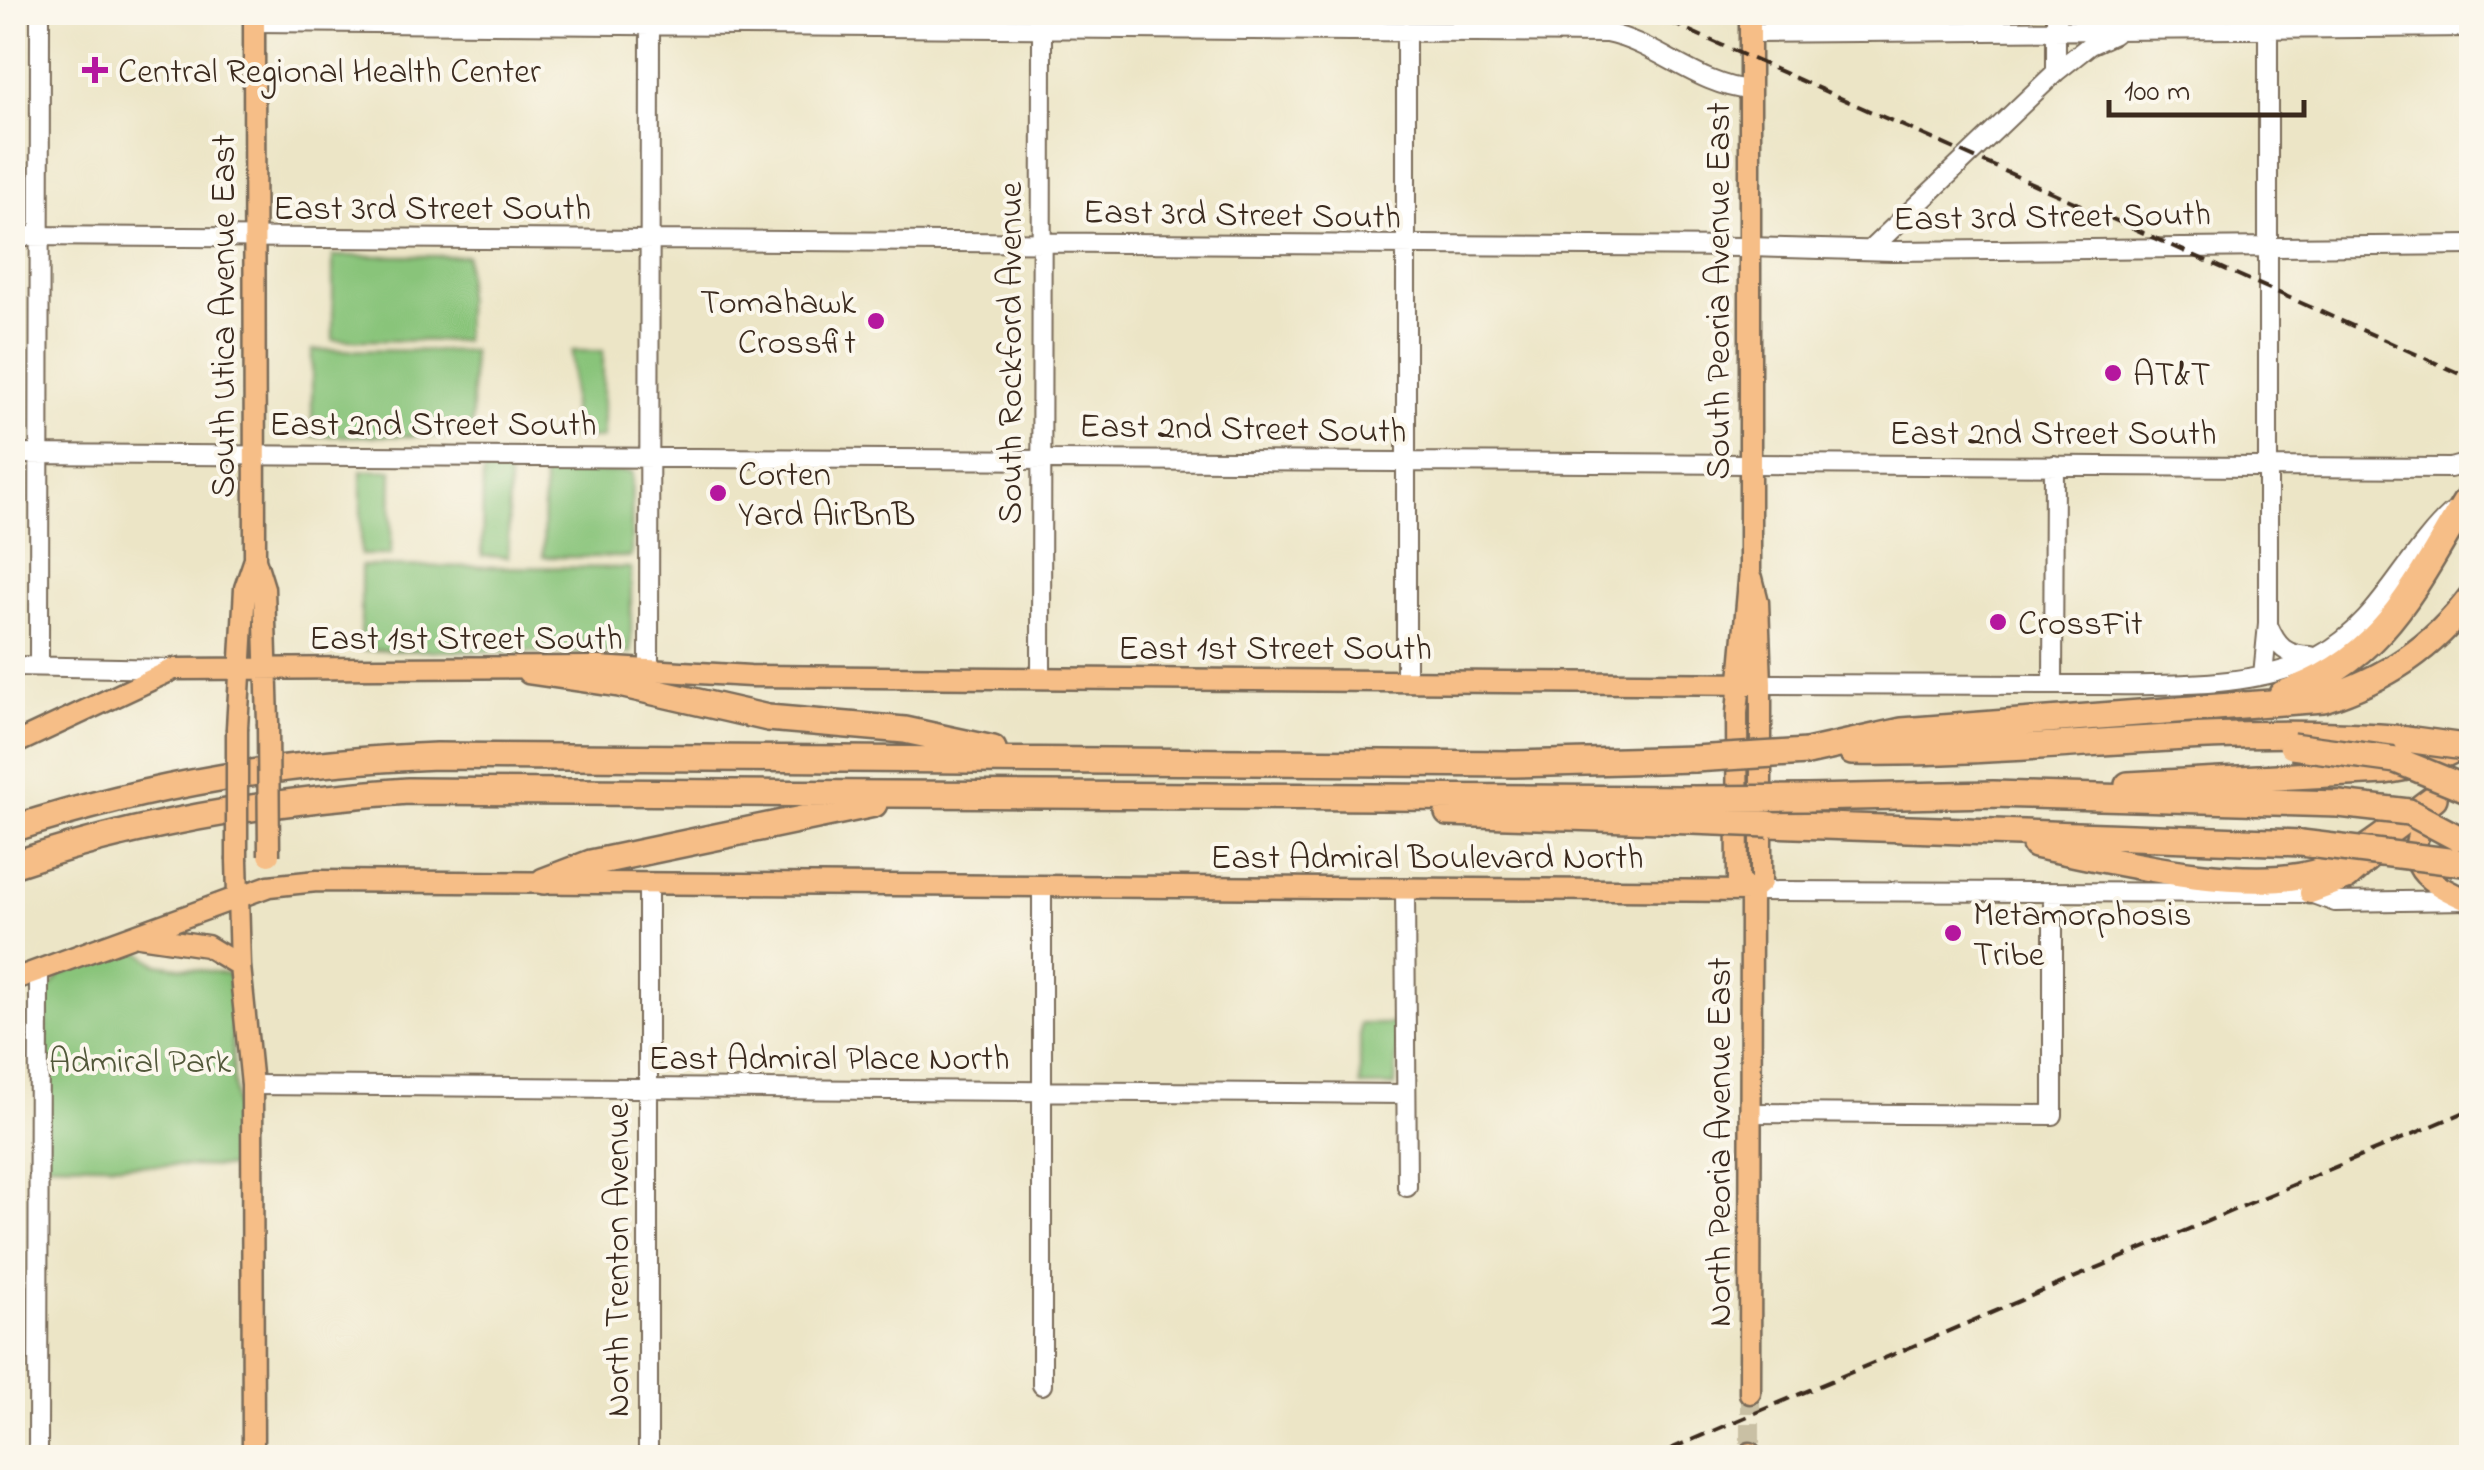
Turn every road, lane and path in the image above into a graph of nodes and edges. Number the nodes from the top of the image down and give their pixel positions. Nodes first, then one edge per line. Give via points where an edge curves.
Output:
1 (40, 12) edge
2 (255, 17) edge
3 (650, 19) edge
4 (2268, 21) edge
5 (2056, 22) edge
6 (1750, 23) edge
7 (1042, 28) junction
8 (2472, 28) edge
9 (2149, 29) junction
10 (1406, 31) junction
11 (2056, 72) junction
12 (1750, 90) junction
13 (12, 236) edge
14 (39, 237) junction
15 (255, 238) junction
16 (650, 240) junction
17 (1043, 244) junction
18 (2269, 245) junction
19 (2472, 245) edge
20 (1407, 247) junction
21 (1750, 247) junction
22 (1872, 248) junction
23 (12, 454) edge
24 (38, 454) junction
25 (255, 456) junction
26 (649, 456) junction
27 (1042, 457) junction
28 (1406, 461) junction
29 (2472, 462) edge
30 (1750, 464) junction
31 (2267, 465) junction
32 (2054, 466) junction
33 (2468, 498) edge
34 (255, 559) junction
35 (2472, 596) edge
36 (2268, 624) junction
37 (2320, 656) junction
38 (12, 666) edge
39 (39, 666) junction
40 (239, 668) junction
41 (174, 669) junction
42 (268, 669) junction
43 (648, 670) junction
44 (530, 671) junction
45 (2263, 675) junction
46 (1041, 678) junction
47 (1406, 681) junction
48 (1750, 684) junction
49 (2053, 684) junction
50 (2248, 706) junction
51 (2206, 733) junction
52 (12, 746) edge
53 (1807, 752) junction
54 (1047, 761) junction
55 (2468, 763) edge
56 (919, 794) junction
57 (1993, 794) junction
58 (2434, 798) junction
59 (1693, 810) junction
60 (12, 829) edge
61 (1957, 829) junction
62 (2464, 845) edge
63 (2472, 864) edge
64 (12, 865) edge
65 (544, 881) junction
66 (648, 882) junction
67 (269, 886) junction
68 (1042, 887) junction
69 (1405, 889) junction
70 (1751, 890) junction
71 (2053, 893) junction
72 (2310, 894) junction
73 (237, 897) junction
74 (2469, 901) edge
75 (134, 936) junction
76 (240, 966) junction
77 (39, 970) junction
78 (12, 980) edge
79 (252, 1085) junction
80 (648, 1088) junction
81 (1040, 1092) junction
82 (1406, 1094) junction
83 (1750, 1112) junction
84 (1407, 1188) dead end
85 (1042, 1385) dead end
86 (1750, 1393) tunnel mouth
87 (38, 1458) edge
88 (253, 1458) edge
89 (648, 1458) edge

1 - 14 street
2 - 3 street
2 - 15 main road, South Utica Avenue East
3 - 7 street
3 - 16 street
4 - 8 street
4 - 9 street
4 - 18 street
5 - 6 street
5 - 9 street
5 - 11 street
6 - 12 main road, South Peoria Avenue East
7 - 10 street
7 - 17 street, South Rockford Avenue
9 - 11 street via 2102,39
10 - 12 street via 1606,33 1628,37 1729,88
10 - 20 street
11 - 22 street
12 - 21 main road, South Peoria Avenue East
13 - 14 street, East 3rd Street South
14 - 15 street, East 3rd Street South
14 - 24 street
15 - 16 street, East 3rd Street South
15 - 25 main road, South Utica Avenue East
16 - 17 street, East 3rd Street South
16 - 26 street
17 - 20 street, East 3rd Street South
17 - 27 street, South Rockford Avenue
18 - 19 street, East 3rd Street South
18 - 22 street, East 3rd Street South
18 - 31 street
20 - 21 street, East 3rd Street South
20 - 28 street
21 - 22 street, East 3rd Street South
21 - 30 main road, South Peoria Avenue East
23 - 24 street, East 2nd Street South
24 - 25 street, East 2nd Street South
24 - 39 street
25 - 26 street, East 2nd Street South
25 - 34 main road, South Utica Avenue East
26 - 27 street, East 2nd Street South
26 - 43 street
27 - 28 street, East 2nd Street South
27 - 46 street, South Rockford Avenue
28 - 30 street, East 2nd Street South
28 - 47 street
29 - 31 street, East 2nd Street South via 2454,468
30 - 32 street, East 2nd Street South
30 - 48 main road, South Peoria Avenue East via 1750,570 1758,602
31 - 32 street, East 2nd Street South
31 - 36 street
32 - 49 street
33 - 37 street, East 1st Street South via 2434,529 2371,615
33 - 50 highway via 2379,636 2339,670
34 - 40 main road, South Utica Avenue East via 244,588
34 - 42 main road, South Utica Avenue East via 264,588
35 - 50 highway via 2420,652 2365,685 2324,699
36 - 37 street via 2289,654
36 - 45 street
37 - 45 street, East 1st Street South
38 - 39 street, East 1st Street South
39 - 41 street, East 1st Street South
40 - 41 main road, East 1st Street South
40 - 42 main road, East 1st Street South
40 - 73 main road, South Utica Avenue East, bridge
41 - 52 main road
42 - 44 main road, East 1st Street South
42 - 67 main road, South Utica Avenue East, bridge
43 - 44 main road, East 1st Street South
43 - 46 main road, East 1st Street South
44 - 54 highway via 768,718 904,730
45 - 49 street, East 1st Street South
46 - 47 main road, East 1st Street South
47 - 48 main road, East 1st Street South
48 - 49 street, East 1st Street South
48 - 70 main road, South Peoria Avenue East via 1761,882
50 - 53 highway via 1902,731
51 - 53 highway via 1906,753
51 - 55 highway, bridge via 2396,760
51 - 55 highway, bridge via 2406,739
53 - 54 highway, bridge via 1515,764
54 - 60 highway via 334,761 205,777
55 - 57 highway
55 - 58 main road
56 - 59 highway via 1330,797
56 - 64 highway via 491,790 330,796 147,826
56 - 65 highway via 591,863
57 - 59 highway, bridge via 1806,798
57 - 62 highway, bridge via 2339,804 2409,812
58 - 61 highway via 2343,862 2280,879 2107,860
58 - 72 main road via 2368,865
58 - 74 main road via 2415,842 2416,864 2434,885
59 - 61 highway, bridge via 1808,825
61 - 63 highway, bridge via 2300,843
65 - 66 main road, East Admiral Boulevard North
65 - 67 main road, East Admiral Boulevard North via 365,878
66 - 68 main road, East Admiral Boulevard North
66 - 80 street, North Trenton Avenue
67 - 73 main road, East Admiral Boulevard North
68 - 69 main road, East Admiral Boulevard North
68 - 81 street
69 - 70 main road, East Admiral Boulevard North
69 - 82 street
70 - 71 street, East Admiral Boulevard North
70 - 83 main road, North Peoria Avenue East
71 - 72 street, East Admiral Boulevard North
71 - 83 street via 2053,1115
72 - 74 street, East Admiral Boulevard North via 2335,902
73 - 75 main road, East Admiral Boulevard North
73 - 76 main road, South Utica Avenue East
75 - 76 main road via 208,946
75 - 77 main road, East Admiral Boulevard North
76 - 79 main road, South Utica Avenue East
77 - 78 main road, East Admiral Boulevard North
77 - 87 street
79 - 80 street, East Admiral Place North
79 - 88 main road, South Utica Avenue East
80 - 81 street, East Admiral Place North
80 - 89 street, North Trenton Avenue
81 - 82 street, East Admiral Place North
81 - 85 street
82 - 84 street
83 - 86 main road, North Peoria Avenue East

